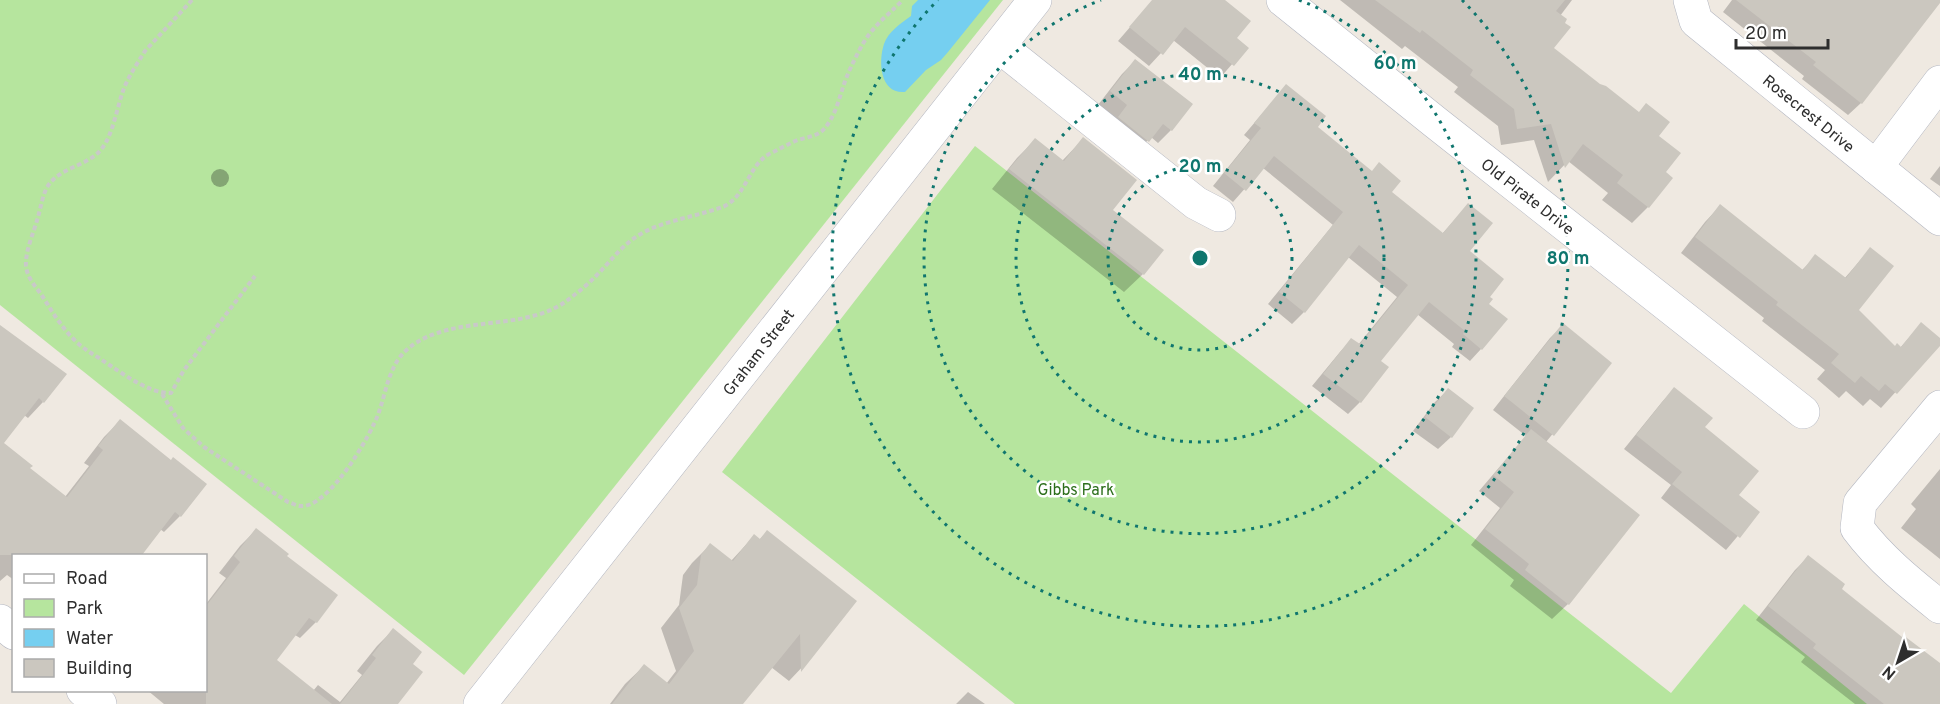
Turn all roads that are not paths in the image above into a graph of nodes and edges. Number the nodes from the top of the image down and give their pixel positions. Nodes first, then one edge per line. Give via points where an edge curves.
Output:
1 (1035, 0) edge
2 (1283, 0) edge
3 (1690, 0) edge
4 (999, 46) junction
5 (1940, 82) edge
6 (1876, 167) junction
7 (1219, 215) dead end
8 (1940, 219) edge
9 (1940, 407) edge
10 (1803, 412) dead end
11 (1940, 607) edge
12 (0, 621) edge
13 (12, 631) edge
14 (85, 692) edge
15 (100, 704) edge
16 (480, 704) edge

1 - 4 street, Graham Street
2 - 10 street, Old Pirate Drive
3 - 6 street, Rosecrest Drive via 1696,21
4 - 7 street via 1196,203
4 - 16 street, Graham Street
5 - 6 street
6 - 8 street, Rosecrest Drive
9 - 11 street via 1860,503 1857,528 1872,548
12 - 13 street
14 - 15 street

